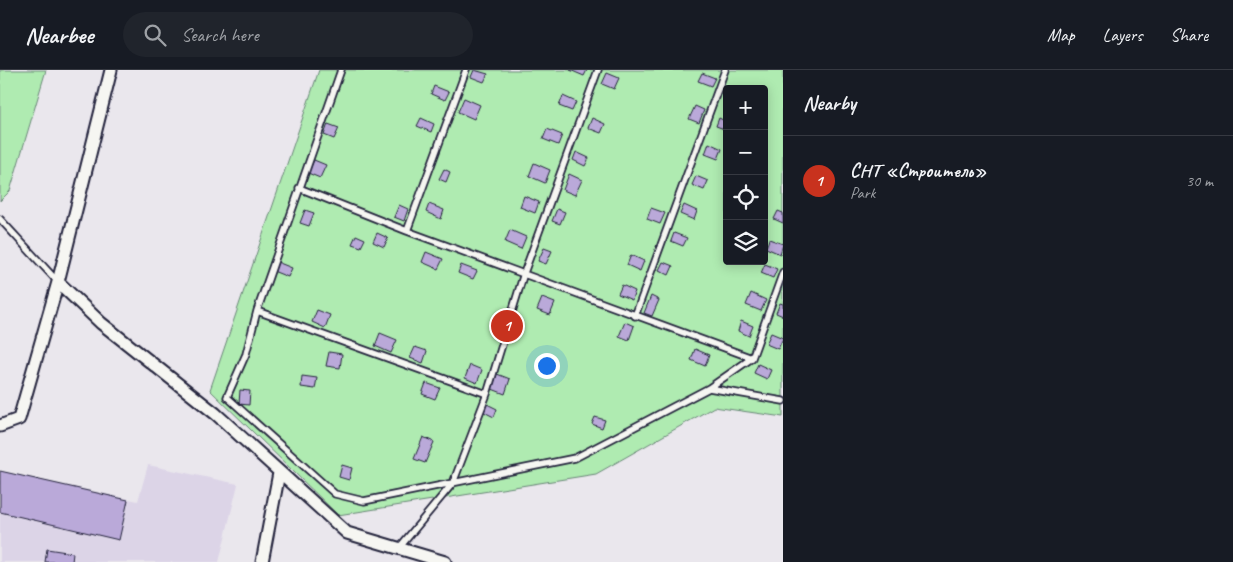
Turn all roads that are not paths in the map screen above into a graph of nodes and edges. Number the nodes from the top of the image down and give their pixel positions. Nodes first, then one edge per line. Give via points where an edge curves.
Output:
1 (111, 70) edge
2 (341, 70) edge
3 (466, 70) edge
4 (598, 70) edge
5 (725, 70) edge
6 (299, 188) junction
7 (0, 219) edge
8 (408, 231) junction
9 (783, 272) edge
10 (524, 273) junction
11 (58, 282) junction
12 (257, 311) junction
13 (635, 316) junction
14 (752, 358) junction
15 (709, 388) junction
16 (487, 394) junction
17 (783, 401) edge
18 (0, 426) edge
19 (279, 473) junction
20 (452, 483) junction
21 (399, 548) junction
22 (262, 562) edge
23 (445, 562) edge

1 - 11 street
2 - 6 lane
3 - 8 lane
4 - 10 lane
5 - 13 lane
6 - 8 lane
6 - 12 lane
7 - 11 lane
8 - 10 lane
9 - 14 lane
10 - 13 lane
10 - 16 lane
11 - 18 street via 19,419
11 - 19 street via 101,324 216,414
12 - 16 lane
12 - 20 lane via 246,354 227,397 328,488 336,494 364,501
13 - 14 lane
14 - 15 lane
15 - 17 lane
15 - 20 lane via 575,458
16 - 20 lane
19 - 21 street via 347,533
19 - 22 street
20 - 21 lane
21 - 23 street

